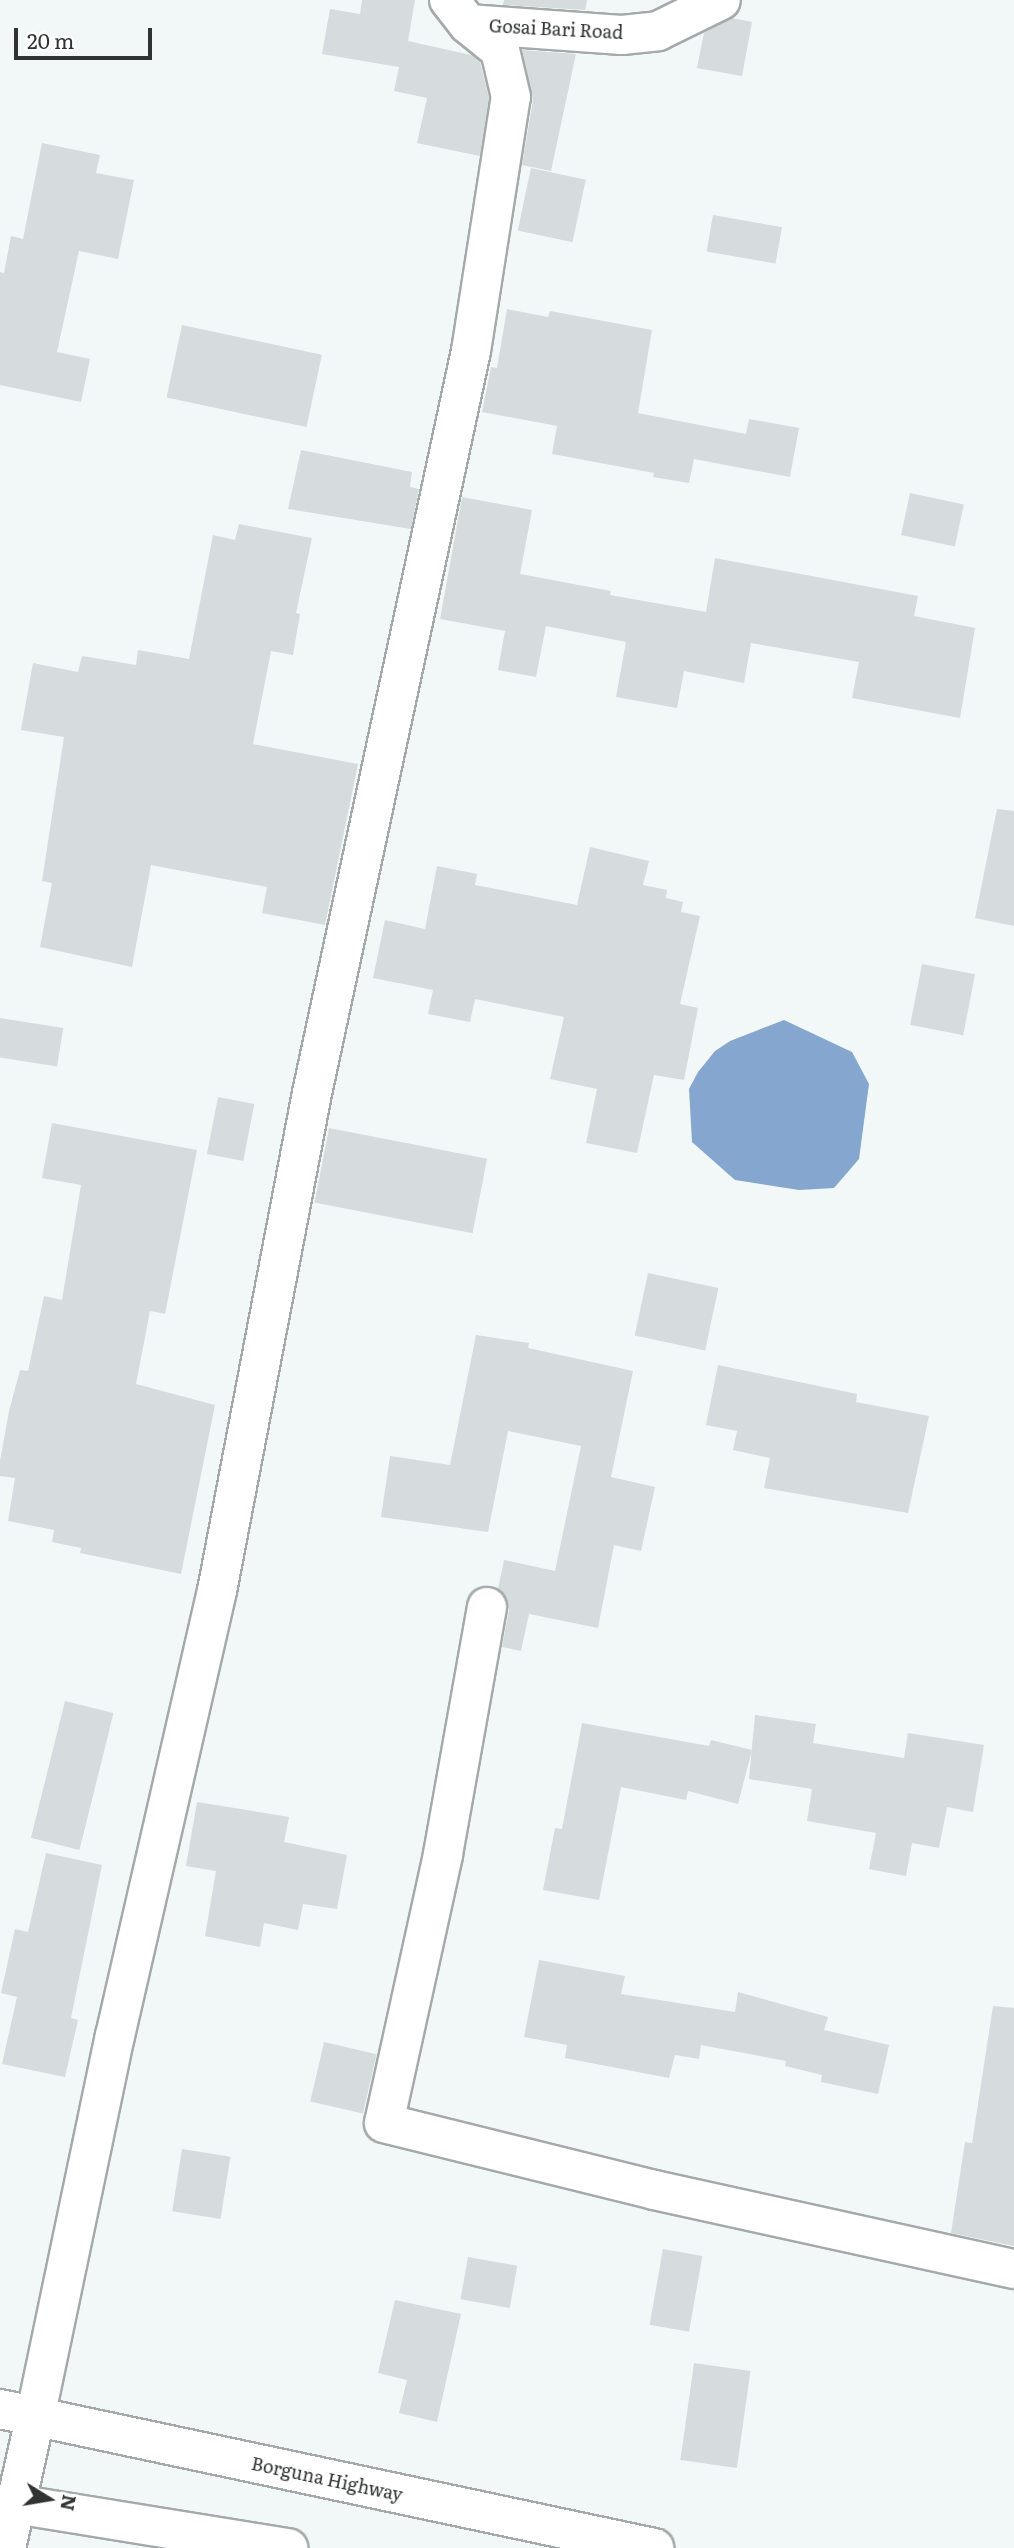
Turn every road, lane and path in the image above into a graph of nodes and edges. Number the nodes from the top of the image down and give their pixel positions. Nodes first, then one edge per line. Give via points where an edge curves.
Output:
1 (721, 0) edge
2 (458, 12) edge
3 (487, 1606) dead end
4 (1014, 2269) edge
5 (18, 2413) edge
6 (15, 2504) junction
7 (6, 2548) edge
8 (288, 2548) edge
9 (654, 2548) edge

1 - 2 street, Gosai Bari Road via 658,31 622,35
2 - 5 street via 500,50 511,97 471,351 312,1093 217,1591 112,2050
3 - 4 street via 443,1855 384,2123 654,2190
5 - 6 street
5 - 9 street, Borguna Highway
6 - 7 street
6 - 8 street

